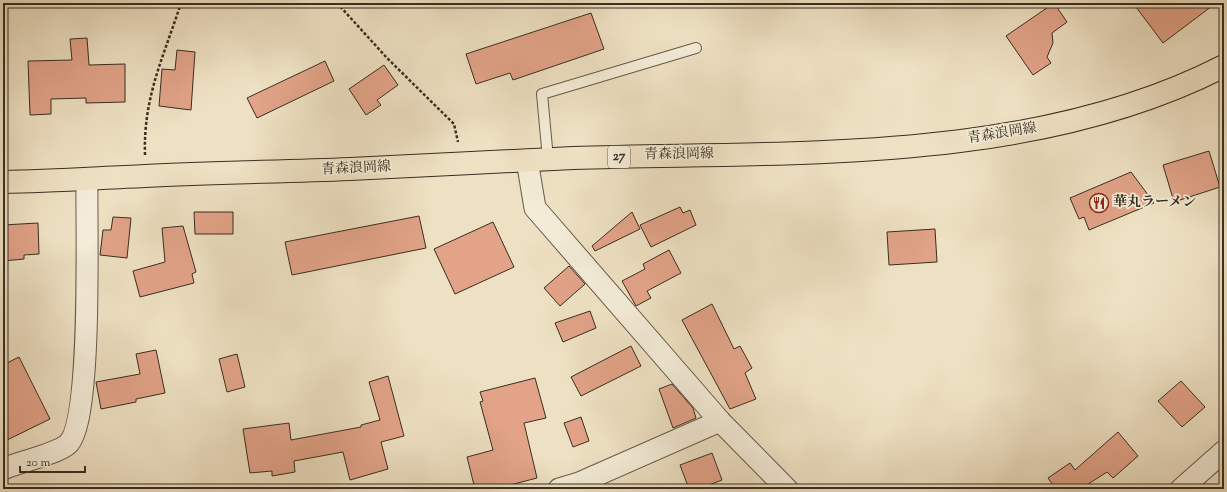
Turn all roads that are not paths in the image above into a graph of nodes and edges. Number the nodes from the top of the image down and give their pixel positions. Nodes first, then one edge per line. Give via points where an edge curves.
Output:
1 (696, 48) dead end
2 (1224, 66) edge
3 (538, 160) junction
4 (86, 179) junction
5 (3, 182) edge
6 (720, 421) junction
7 (1224, 451) edge
8 (3, 469) edge
9 (581, 486) edge
10 (559, 489) edge
11 (787, 489) edge
12 (1181, 489) edge

1 - 3 lane via 542,94
2 - 3 main road, 青森浪岡線 / 27 via 1146,99 1098,114 1043,128 981,139 798,152
3 - 4 main road, 青森浪岡線 / 27
3 - 6 street via 535,208
4 - 5 main road, 青森浪岡線 / 27
4 - 8 street via 87,319 80,413 74,436 68,444 53,452
6 - 9 street
6 - 11 street
7 - 12 street
9 - 10 street

